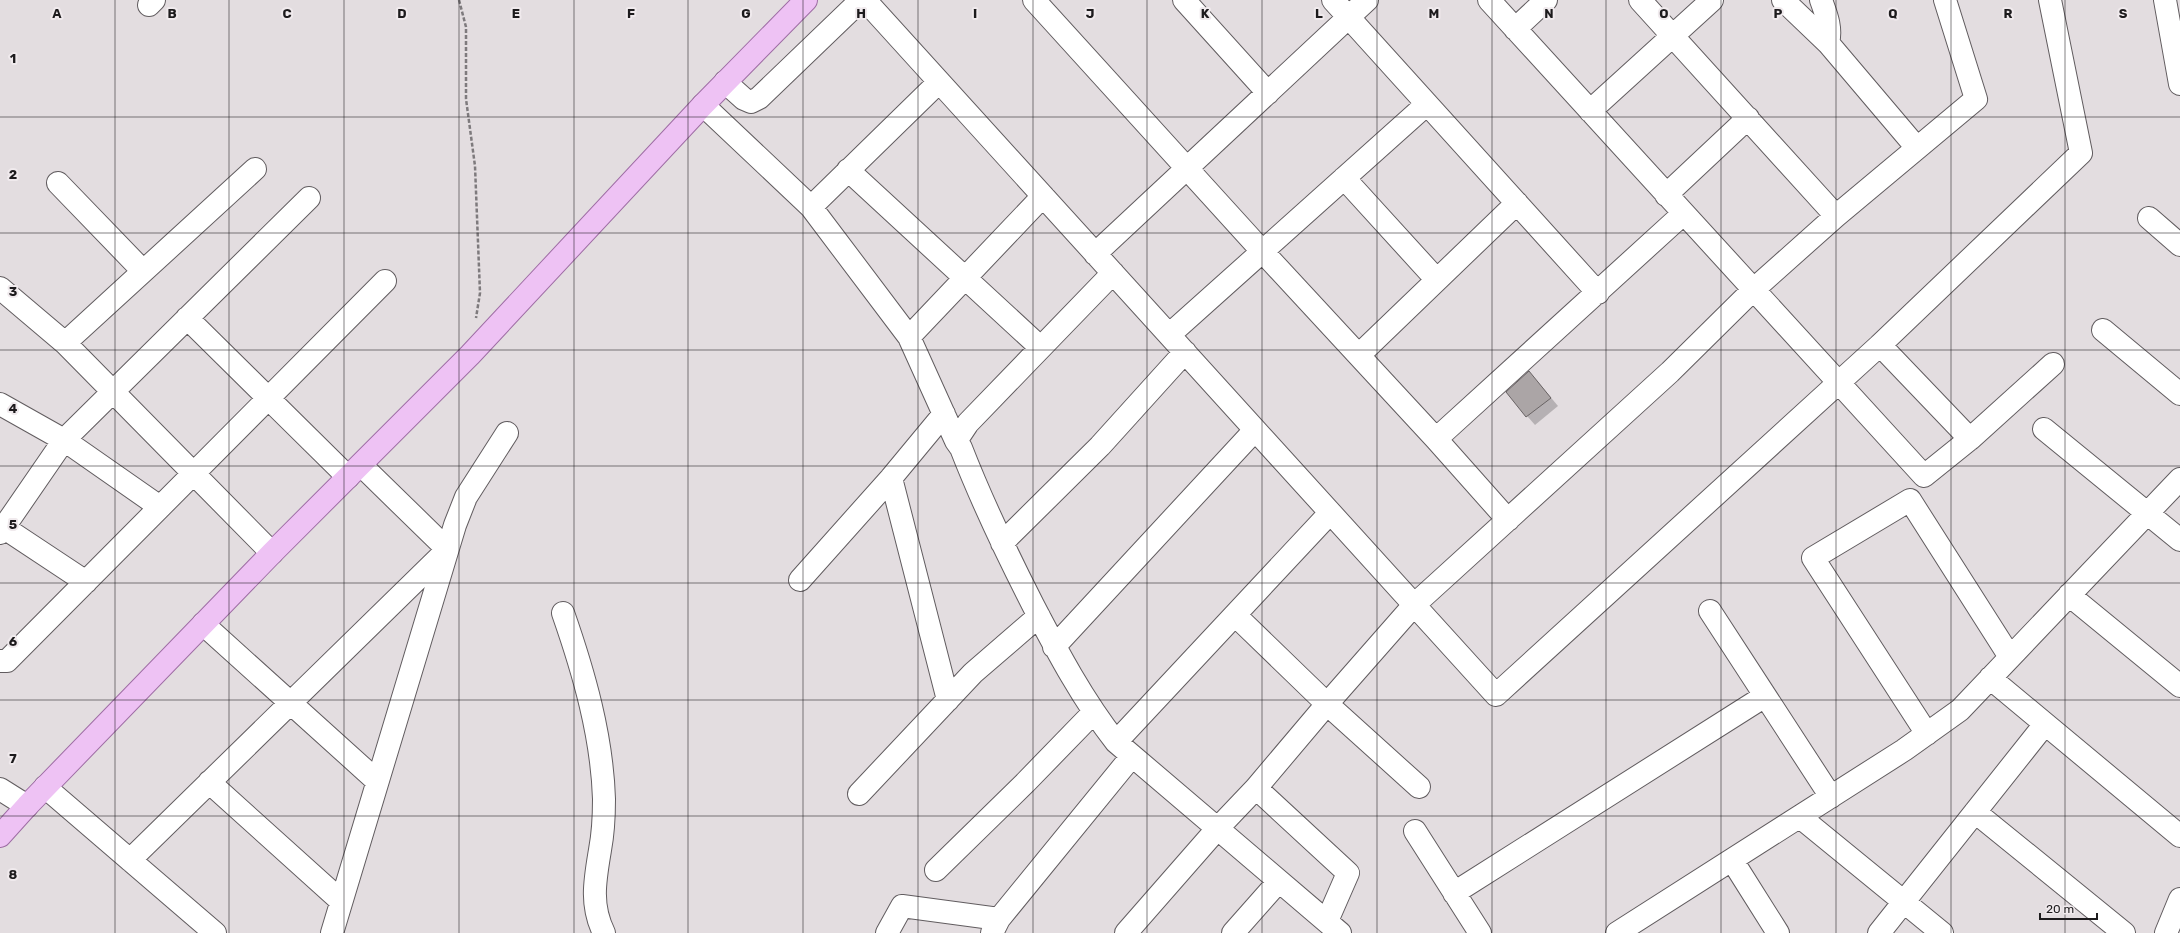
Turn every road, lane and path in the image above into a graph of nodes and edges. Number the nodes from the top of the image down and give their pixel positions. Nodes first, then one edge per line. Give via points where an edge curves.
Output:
1 (459, 0) edge
2 (806, 0) edge
3 (861, 0) edge
4 (865, 0) edge
5 (1034, 0) edge
6 (1184, 0) edge
7 (1333, 0) edge
8 (1367, 0) edge
9 (1489, 0) edge
10 (1546, 0) edge
11 (1640, 0) edge
12 (1712, 0) edge
13 (1783, 0) edge
14 (1821, 0) edge
15 (1945, 0) edge
16 (2050, 0) edge
17 (2164, 0) edge
18 (1349, 17) junction
19 (1515, 29) junction
20 (1673, 36) junction
21 (1828, 42) junction
22 (725, 82) junction
23 (939, 82) junction
24 (2180, 84) edge
25 (1268, 93) junction
26 (1427, 104) junction
27 (703, 105) junction
28 (1590, 111) junction
29 (1748, 118) junction
30 (1917, 148) junction
31 (1187, 168) junction
32 (255, 169) dead end
33 (848, 170) junction
34 (1344, 178) junction
35 (58, 183) dead end
36 (1666, 195) junction
37 (1043, 196) junction
38 (309, 198) dead end
39 (1517, 203) junction
40 (811, 207) junction
41 (1683, 214) junction
42 (1836, 216) junction
43 (2149, 218) dead end
44 (2180, 245) edge
45 (1262, 251) junction
46 (1095, 254) junction
47 (143, 271) junction
48 (1113, 273) junction
49 (965, 278) junction
50 (1436, 279) junction
51 (385, 281) dead end
52 (0, 288) edge
53 (1753, 290) junction
54 (1598, 293) junction
55 (186, 318) junction
56 (476, 320) dead end
57 (2104, 330) dead end
58 (1169, 335) junction
59 (909, 337) junction
60 (65, 343) junction
61 (1880, 345) junction
62 (1040, 347) junction
63 (1184, 352) junction
64 (1359, 355) junction
65 (2053, 364) dead end
66 (1838, 384) junction
67 (112, 392) junction
68 (2180, 394) edge
69 (268, 399) junction
70 (0, 404) edge
71 (944, 414) junction
72 (2044, 429) dead end
73 (1255, 430) junction
74 (507, 433) dead end
75 (1436, 439) junction
76 (64, 440) junction
77 (1970, 440) junction
78 (956, 441) junction
79 (355, 471) junction
80 (193, 474) junction
81 (891, 478) junction
82 (2180, 479) edge
83 (160, 507) junction
84 (1330, 513) junction
85 (2147, 513) junction
86 (1508, 520) junction
87 (1, 529) edge
88 (2180, 540) edge
89 (1002, 543) junction
90 (447, 549) junction
91 (272, 553) junction
92 (800, 580) dead end
93 (86, 582) junction
94 (2069, 595) junction
95 (1414, 605) junction
96 (1710, 611) dead end
97 (563, 613) dead end
98 (1235, 615) junction
99 (1039, 616) junction
100 (203, 624) junction
101 (1054, 647) junction
102 (2010, 657) junction
103 (0, 661) edge
104 (1990, 678) junction
105 (2180, 686) edge
106 (1765, 696) junction
107 (948, 700) junction
108 (290, 703) junction
109 (1326, 704) junction
110 (1093, 713) junction
111 (2045, 724) junction
112 (1927, 734) junction
113 (1124, 749) junction
114 (377, 781) junction
115 (209, 782) junction
116 (45, 787) junction
117 (1419, 787) dead end
118 (1256, 788) junction
119 (0, 789) edge
120 (859, 794) dead end
121 (1831, 797) junction
122 (27, 806) junction
123 (1975, 812) junction
124 (1800, 817) junction
125 (1217, 829) junction
126 (1415, 831) dead end
127 (0, 836) edge
128 (2180, 836) edge
129 (130, 860) junction
130 (1732, 860) junction
131 (936, 870) dead end
132 (1279, 880) junction
133 (1454, 892) junction
134 (2180, 899) edge
135 (341, 901) junction
136 (1904, 902) junction
137 (2172, 925) edge
138 (995, 926) edge
139 (1334, 927) edge
140 (215, 933) edge
141 (332, 933) edge
142 (604, 933) edge
143 (887, 933) edge
144 (1126, 933) edge
145 (1233, 933) edge
146 (1480, 933) edge
147 (1617, 933) edge
148 (1778, 933) edge
149 (1879, 933) edge
150 (1942, 933) edge
151 (2124, 933) edge

1 - 56 path via 466,27 466,99 475,166 480,293
2 - 22 main road
3 - 22 street via 759,98 751,102 744,99
4 - 23 street
5 - 31 street
6 - 25 street
7 - 18 street
8 - 18 street
9 - 19 street
10 - 19 street
11 - 20 street
12 - 20 street
13 - 21 street
14 - 21 street via 1830,32
15 - 30 street via 1976,99
16 - 61 street via 2081,152
17 - 24 street
18 - 25 street
18 - 26 street
19 - 28 street
20 - 28 street
20 - 29 street
21 - 30 street
22 - 27 main road
23 - 33 street
23 - 37 street
25 - 31 street
26 - 34 street
26 - 39 street
27 - 40 street
27 - 79 main road via 470,355
28 - 36 street
29 - 36 street
29 - 42 street
30 - 42 street
31 - 45 street
31 - 46 street
32 - 47 street
33 - 40 street
33 - 49 street
34 - 45 street
34 - 50 street
35 - 47 street
36 - 41 street
37 - 46 street
37 - 49 street
38 - 55 street
39 - 50 street
39 - 54 street
40 - 59 street
41 - 53 street
41 - 54 street
42 - 53 street
43 - 44 street
45 - 58 street
45 - 64 street
46 - 48 street
47 - 60 street
48 - 58 street
48 - 62 street
49 - 59 street
49 - 62 street
50 - 64 street
51 - 69 street
52 - 60 street
53 - 66 street
53 - 86 street via 1670,372
54 - 75 street
55 - 67 street
55 - 69 street
57 - 68 street
58 - 63 street
59 - 71 street
60 - 67 street
61 - 66 street
61 - 77 street
62 - 78 street via 968,423
63 - 73 street
63 - 89 street via 1100,446
64 - 75 street
65 - 77 street
66 - 77 street via 1924,476
66 - 95 street via 1496,695
67 - 76 street
67 - 80 street
69 - 79 street
69 - 80 street
70 - 76 street
71 - 78 street
71 - 81 street
72 - 85 street
73 - 84 street
73 - 101 street
74 - 90 street via 466,497
75 - 86 street
76 - 83 street
76 - 87 street
78 - 89 street
79 - 90 street
79 - 91 main road
80 - 83 street
80 - 91 street
81 - 92 street
81 - 107 street
82 - 85 street
83 - 93 street
84 - 95 street
84 - 98 street
85 - 88 street
85 - 94 street
86 - 95 street
87 - 93 street
89 - 99 street
90 - 108 street
90 - 114 street
91 - 100 main road
93 - 103 street via 7,661
94 - 102 street
94 - 105 street
95 - 109 street
96 - 106 street
97 - 142 street via 581,668 602,769 603,825 594,897 595,913
98 - 109 street
98 - 113 street
99 - 101 street
99 - 107 street via 973,673
100 - 108 street
100 - 116 main road
101 - 110 street
102 - 104 street
102 - 112 street via 1910,500 1813,558
104 - 111 street
104 - 112 street via 1960,710
106 - 121 street
106 - 133 street
107 - 120 street
108 - 114 street
108 - 115 street
109 - 117 street
109 - 118 street
110 - 113 street
110 - 131 street
111 - 123 street
111 - 128 street
112 - 121 street
113 - 125 street
113 - 138 street
114 - 135 street
115 - 129 street
115 - 135 street
116 - 122 main road
116 - 129 street
118 - 125 street
118 - 139 street via 1348,873
119 - 122 street
121 - 124 street
122 - 127 main road
123 - 136 street
123 - 151 street
124 - 130 street
124 - 136 street
125 - 132 street
125 - 144 street
126 - 133 street
129 - 140 street
130 - 147 street
130 - 148 street
132 - 139 street
132 - 145 street
133 - 146 street
134 - 137 street
135 - 141 street
136 - 149 street
136 - 150 street
138 - 143 street via 902,906

